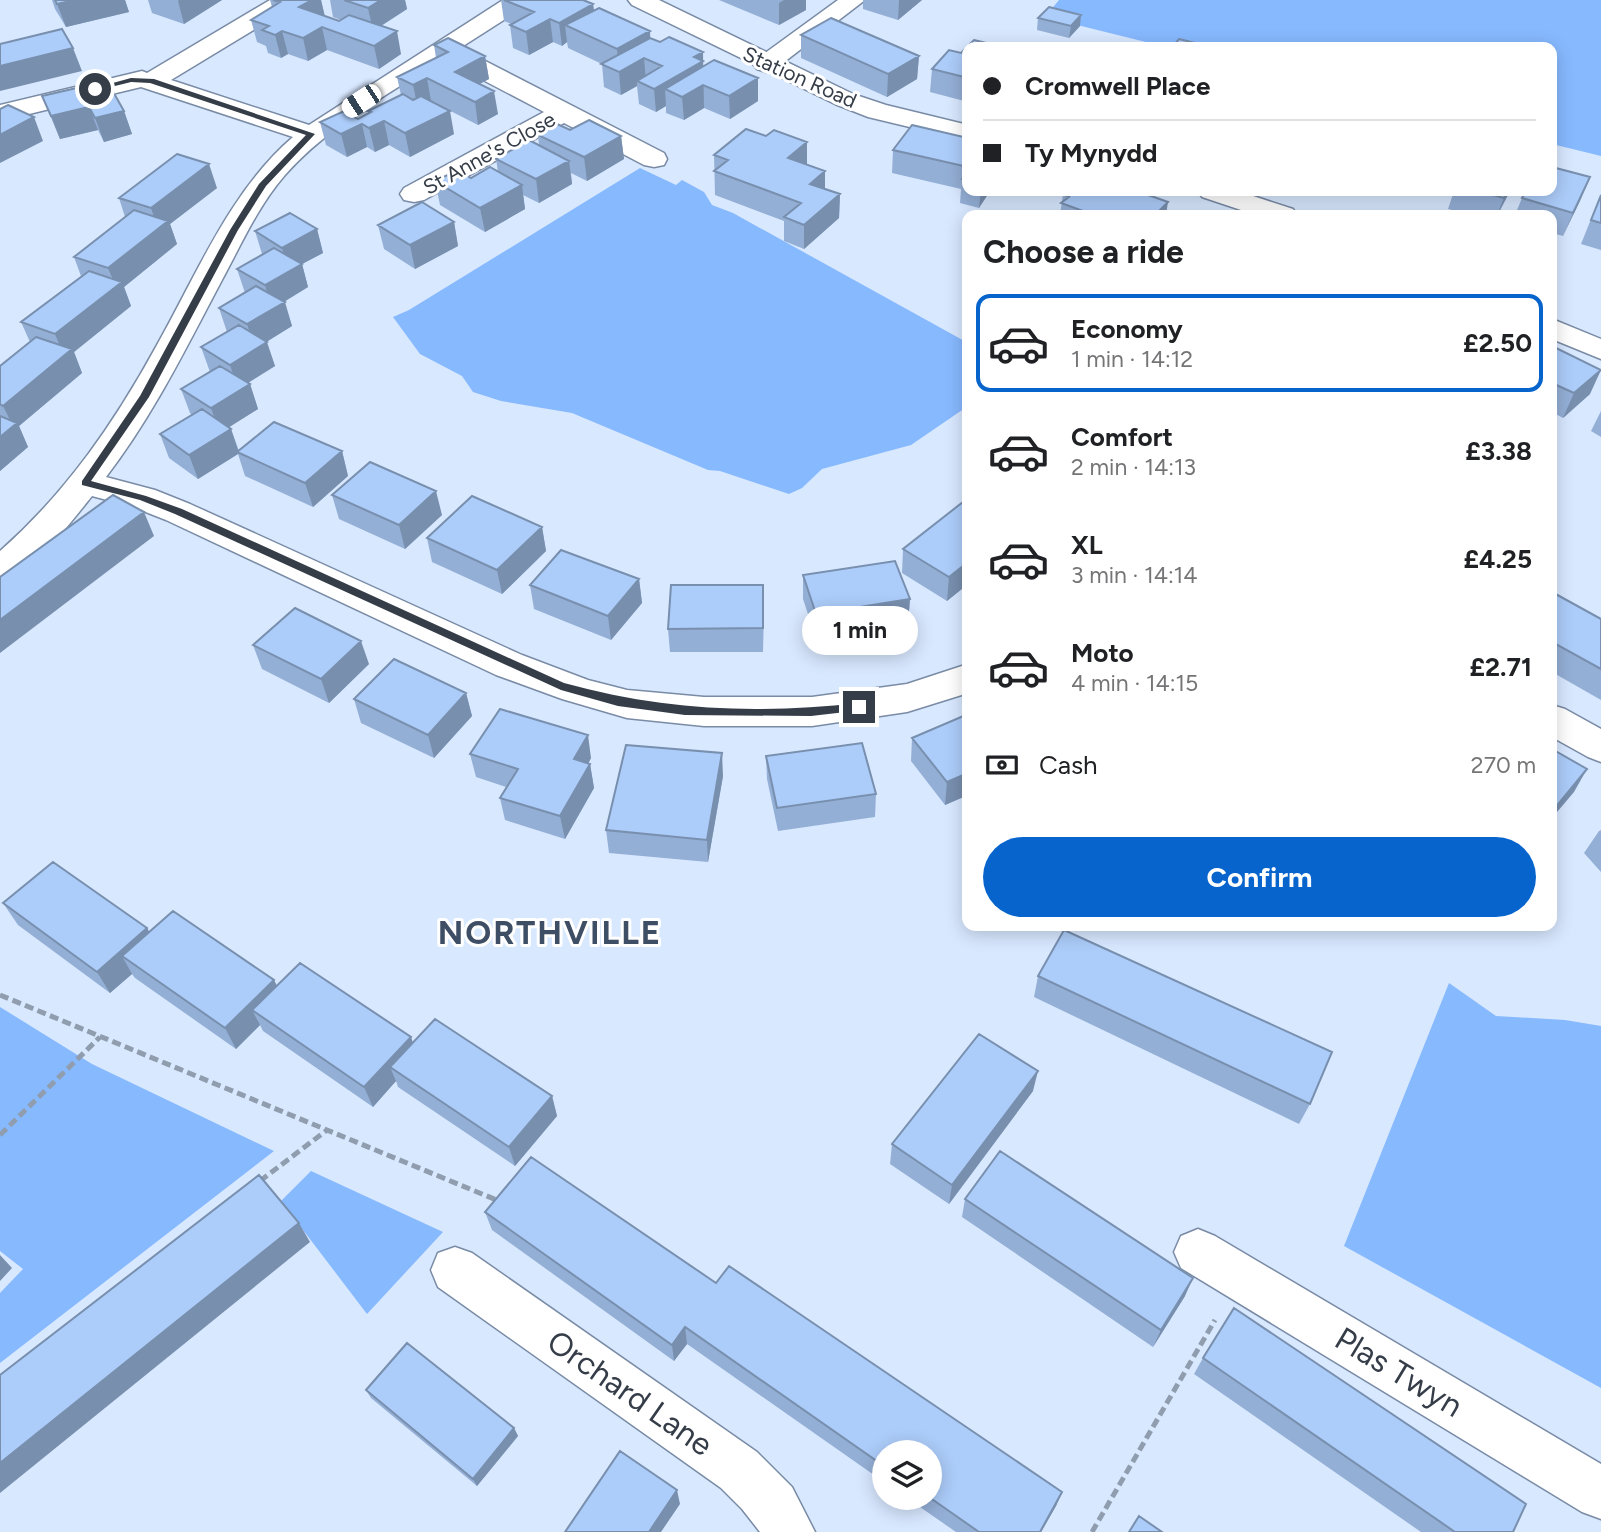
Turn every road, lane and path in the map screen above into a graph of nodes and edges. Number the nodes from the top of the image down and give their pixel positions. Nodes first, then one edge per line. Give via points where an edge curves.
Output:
1 (287, 0) edge
2 (519, 0) edge
3 (640, 0) edge
4 (853, 0) edge
5 (442, 49) junction
6 (766, 64) junction
7 (151, 81) junction
8 (564, 112) junction
9 (0, 113) edge
10 (962, 132) edge
11 (311, 134) junction
12 (654, 159) dead end
13 (414, 194) dead end
14 (1227, 196) edge
15 (1268, 210) edge
16 (1557, 330) edge
17 (1601, 350) edge
18 (85, 483) junction
19 (0, 571) edge
20 (962, 681) edge
21 (1557, 722) edge
22 (1601, 747) edge
23 (0, 995) edge
24 (100, 1038) junction
25 (327, 1130) junction
26 (0, 1135) edge
27 (250, 1188) edge
28 (1198, 1252) dead end
29 (455, 1270) joint
30 (1241, 1277) junction
31 (1601, 1493) edge
32 (788, 1532) edge
33 (1092, 1532) edge

1 - 7 street
2 - 5 street
3 - 6 street, Station Road
4 - 6 street
5 - 8 street, St Anne's Close
5 - 11 street
6 - 10 street, Station Road via 877,111
7 - 9 street via 118,83
7 - 11 street
8 - 12 street, St Anne's Close
8 - 13 street, St Anne's Close
11 - 18 street via 263,184 144,397
14 - 15 street
16 - 17 street
18 - 19 street
18 - 20 street via 178,512 509,665 618,702 685,711 811,712 883,704
21 - 22 street
23 - 24 path
24 - 25 path
24 - 26 path
25 - 27 path
25 - 29 path via 499,1201
28 - 30 street, Plas Twyn
29 - 32 street, Orchard Lane via 739,1470 765,1494
30 - 31 street, Plas Twyn
30 - 33 path

